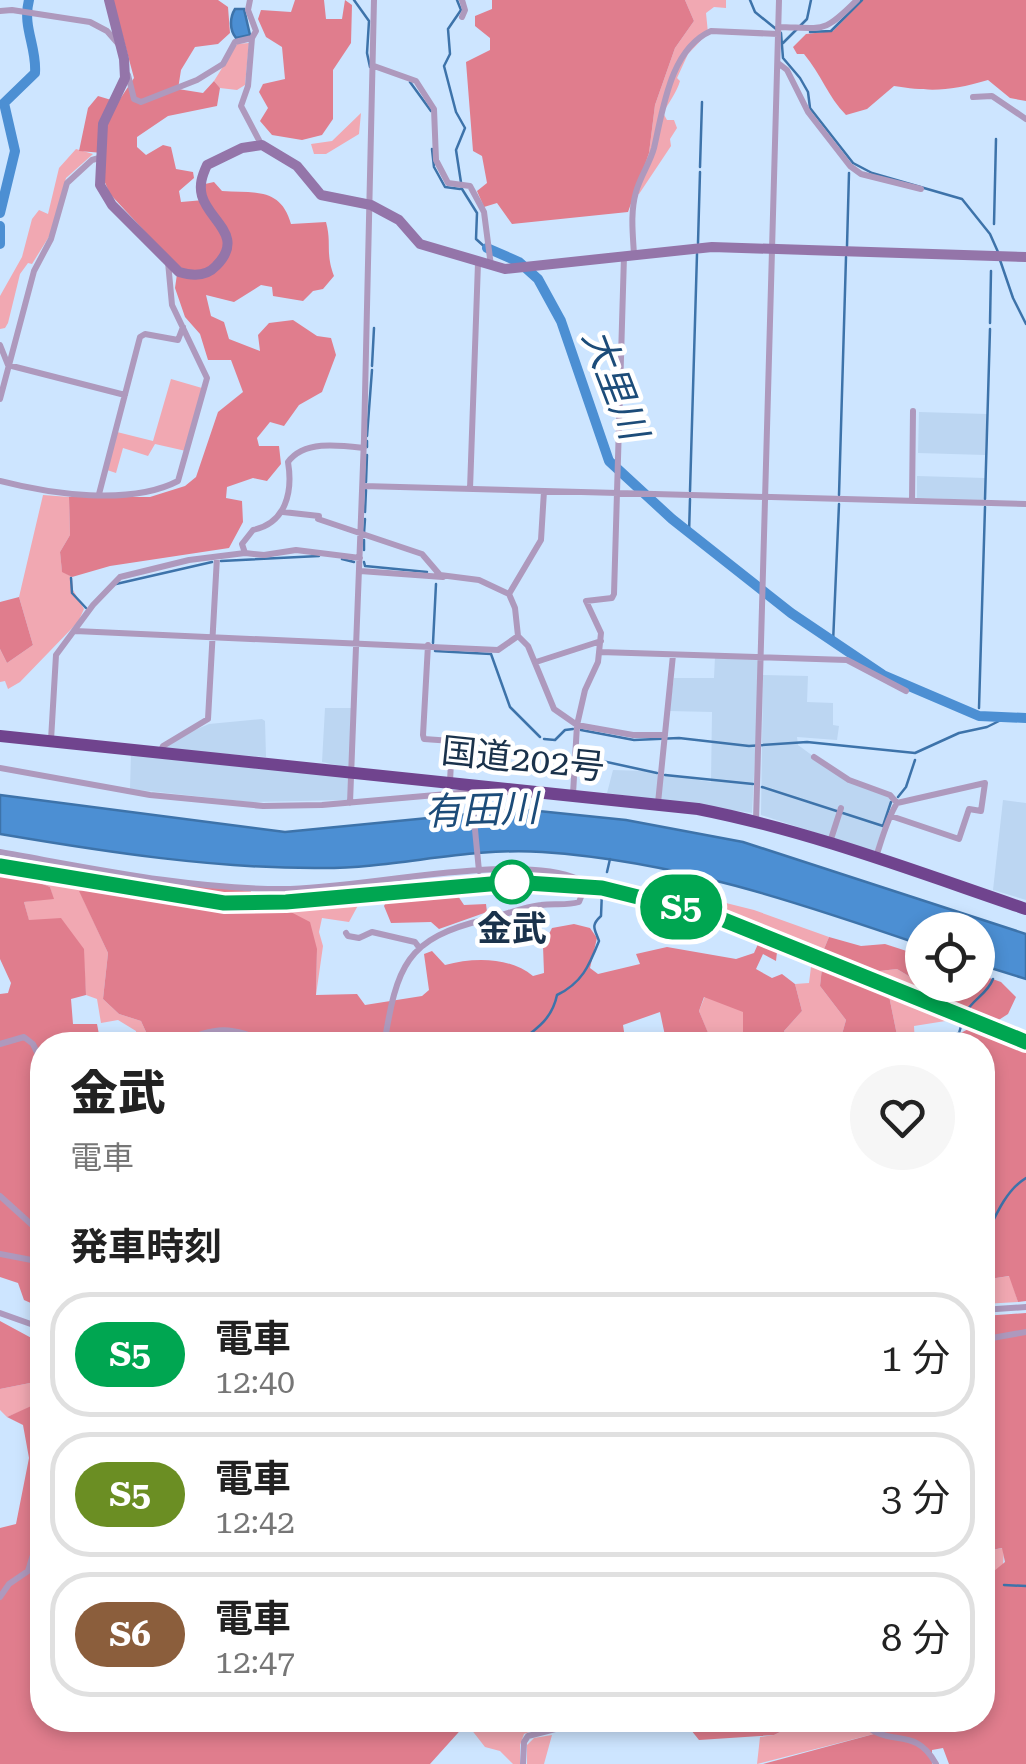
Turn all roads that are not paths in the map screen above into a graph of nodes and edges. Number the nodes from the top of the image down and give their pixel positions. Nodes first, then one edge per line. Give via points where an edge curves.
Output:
1 (109, 0) edge
2 (250, 0) edge
3 (374, 0) edge
4 (462, 0) edge
5 (779, 0) edge
6 (857, 0) edge
7 (0, 11) edge
8 (462, 17) dead end
9 (778, 31) junction
10 (252, 38) junction
11 (122, 48) junction
12 (777, 62) junction
13 (125, 70) junction
14 (374, 70) junction
15 (973, 97) dead end
16 (1026, 119) edge
17 (262, 145) junction
18 (99, 158) junction
19 (921, 189) dead end
20 (371, 204) junction
21 (772, 249) junction
22 (629, 256) junction
23 (1026, 257) edge
24 (168, 262) junction
25 (478, 263) junction
26 (491, 266) junction
27 (183, 326) junction
28 (0, 344) edge
29 (8, 364) junction
30 (125, 395) junction
31 (0, 399) edge
32 (913, 411) dead end
33 (364, 448) junction
34 (0, 481) edge
35 (363, 486) junction
36 (470, 489) junction
37 (544, 492) junction
38 (99, 494) junction
39 (618, 494) junction
40 (766, 497) junction
41 (912, 501) junction
42 (1026, 504) edge
43 (283, 512) junction
44 (361, 536) junction
45 (245, 553) junction
46 (217, 557) junction
47 (360, 558) junction
48 (360, 571) junction
49 (448, 578) junction
50 (509, 594) junction
51 (75, 632) junction
52 (518, 636) junction
53 (213, 638) junction
54 (601, 641) junction
55 (357, 642) junction
56 (432, 646) junction
57 (600, 652) junction
58 (673, 654) junction
59 (762, 657) junction
60 (536, 662) junction
61 (906, 691) dead end
62 (576, 728) junction
63 (0, 736) edge
64 (664, 739) junction
65 (51, 742) junction
66 (160, 752) junction
67 (814, 757) dead end
68 (0, 768) edge
69 (352, 772) junction
70 (450, 782) junction
71 (471, 788) junction
72 (573, 794) junction
73 (350, 803) junction
74 (658, 803) junction
75 (897, 803) junction
76 (840, 811) dead end
77 (891, 816) junction
78 (756, 821) junction
79 (830, 842) junction
80 (0, 852) edge
81 (876, 858) junction
82 (479, 871) junction
83 (1026, 909) edge
84 (346, 933) dead end
85 (418, 946) junction
86 (204, 1032) edge
87 (235, 1032) edge
88 (386, 1032) edge
89 (30, 1042) edge
90 (0, 1044) edge
91 (0, 1196) edge
92 (30, 1223) edge
93 (0, 1254) edge
94 (30, 1260) edge
95 (1026, 1307) edge
96 (995, 1309) edge
97 (2, 1311) edge
98 (30, 1323) edge
99 (1026, 1332) edge
100 (995, 1337) edge
101 (30, 1565) edge
102 (0, 1597) edge
103 (544, 1732) edge
104 (872, 1732) edge
105 (523, 1764) edge
106 (936, 1764) edge

1 - 11 street
2 - 10 street
3 - 14 street
4 - 8 street
5 - 9 street
6 - 9 street via 832,25
7 - 11 street via 100,26
9 - 12 street
9 - 22 street via 711,31 688,50 662,105 636,192
10 - 13 street via 236,42 223,64 197,80 141,102
10 - 17 street via 241,106
11 - 13 street
12 - 19 street via 850,166
12 - 21 street
13 - 18 street via 103,124
14 - 20 street
14 - 26 street via 416,81 437,118 437,166 448,183 470,186 484,212
15 - 16 street via 992,96
17 - 20 street via 297,166 321,195
17 - 24 street via 206,165 201,194 227,236 217,265 190,275
18 - 24 street via 103,192
18 - 29 street via 67,183
20 - 25 street via 399,220 420,244
20 - 33 street
21 - 22 street
21 - 23 street
21 - 40 street
22 - 26 street
22 - 39 street
24 - 27 street via 171,300
25 - 26 street
25 - 36 street
27 - 30 street via 178,340 140,337
27 - 38 street via 207,378 182,476 147,492
28 - 29 street
29 - 30 street
29 - 31 street
30 - 38 street
32 - 41 street
33 - 35 street
33 - 43 street via 340,445 292,455
34 - 38 street via 42,492
35 - 36 street
35 - 44 street
36 - 37 street
37 - 39 street
37 - 50 street via 541,540
39 - 40 street
39 - 54 street via 614,594 586,601
40 - 41 street
40 - 59 street
41 - 42 street
43 - 44 street via 319,516
43 - 45 street via 253,530 242,544
44 - 47 street
44 - 49 street via 422,554
45 - 46 street
45 - 47 street via 296,550
46 - 51 street via 120,577
46 - 53 street
47 - 48 street
48 - 49 street
48 - 55 street
49 - 50 street via 479,580
50 - 52 street
51 - 53 street
51 - 65 street via 56,655
52 - 56 street via 498,650
52 - 60 street
53 - 55 street
53 - 66 street via 208,719
54 - 57 street
54 - 60 street
55 - 56 street
55 - 69 street
56 - 70 street via 423,736 452,741
57 - 58 street
57 - 62 street
58 - 59 street
58 - 64 street
59 - 61 street via 847,660
59 - 78 street
60 - 62 street via 551,705
62 - 64 street
62 - 72 street
63 - 65 highway, 国道202号
64 - 74 street
65 - 66 highway, 国道202号
66 - 69 highway, 国道202号
67 - 75 street
68 - 73 street via 190,800
69 - 70 highway, 国道202号
69 - 73 street
70 - 71 highway, 国道202号
71 - 72 highway, 国道202号
71 - 73 street
71 - 82 street
72 - 74 highway, 国道202号
74 - 78 highway, 国道202号
75 - 77 street
75 - 77 street via 984,783 981,810 969,809 959,839
76 - 79 street
77 - 81 street
78 - 79 highway, 国道202号
79 - 81 highway, 国道202号
80 - 82 street via 265,889
81 - 83 highway, 国道202号
82 - 85 street via 558,872 578,879 583,897 465,924
84 - 85 street via 359,938 376,932
85 - 88 street via 391,1002
86 - 87 street
89 - 90 street via 16,1037
91 - 92 street
93 - 94 street
95 - 96 street
97 - 98 street
99 - 100 street
101 - 102 street
103 - 105 street via 524,1742
104 - 106 street via 917,1741

